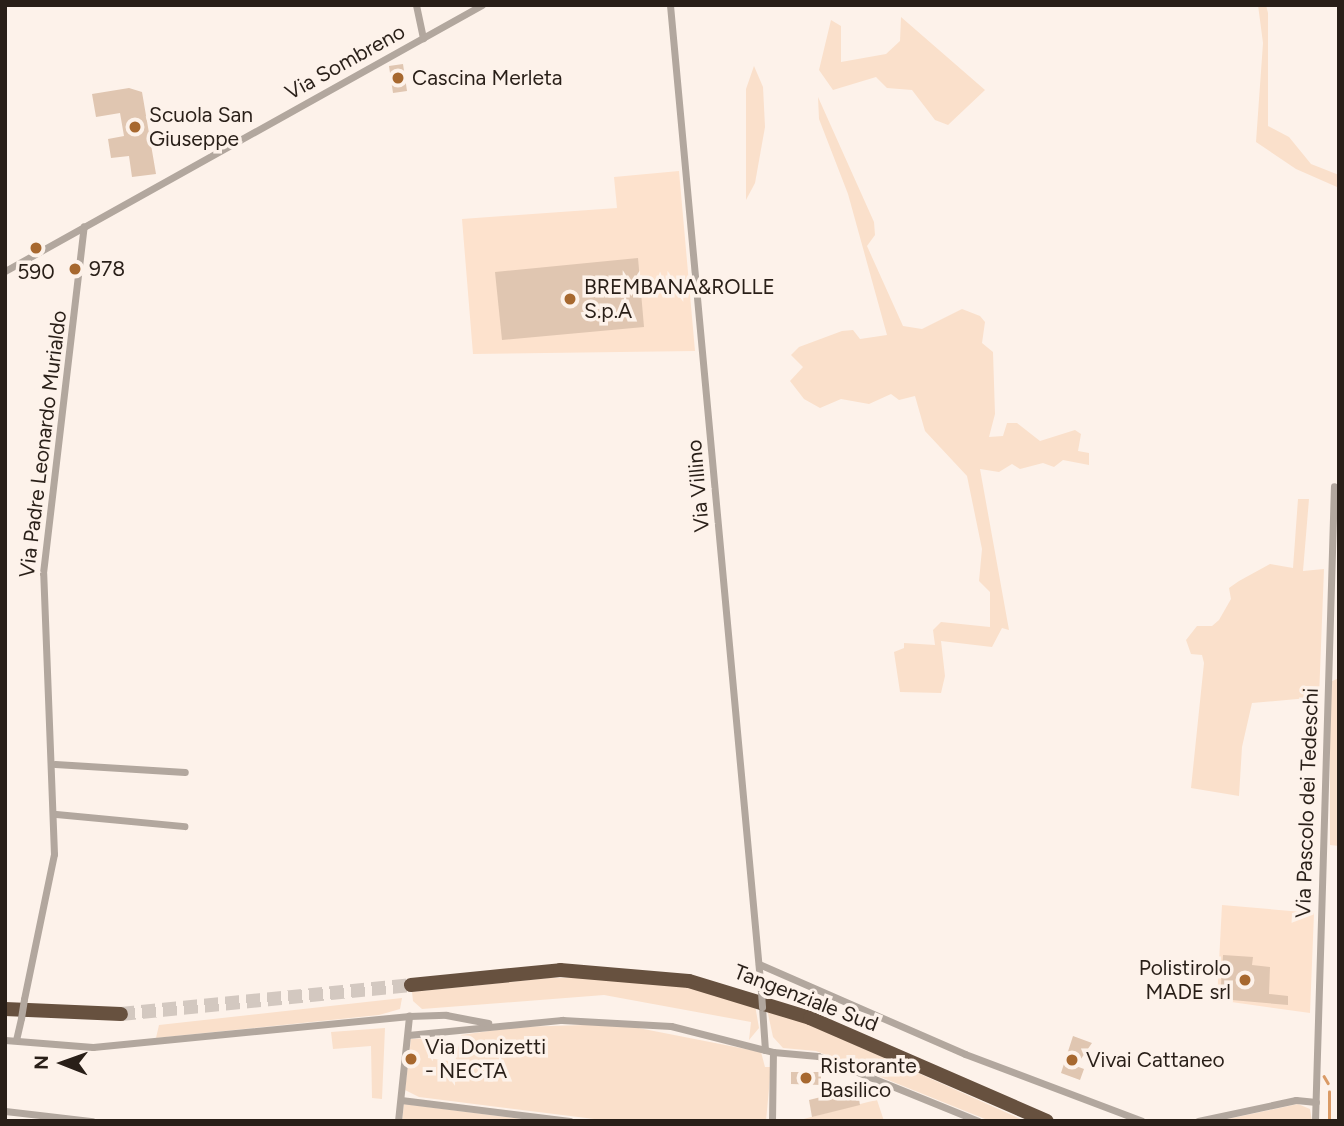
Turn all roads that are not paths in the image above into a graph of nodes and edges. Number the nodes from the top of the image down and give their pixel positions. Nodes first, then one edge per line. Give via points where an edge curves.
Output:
1 (416, 5) edge
2 (482, 5) edge
3 (670, 5) edge
4 (423, 38) junction
5 (84, 226) junction
6 (5, 271) edge
7 (1334, 486) dead end
8 (55, 764) junction
9 (186, 772) dead end
10 (56, 814) junction
11 (184, 826) dead end
12 (759, 964) junction
13 (411, 985) tunnel mouth
14 (5, 1009) edge
15 (121, 1014) tunnel mouth
16 (409, 1016) junction
17 (497, 1025) junction
18 (408, 1035) junction
19 (5, 1040) edge
20 (16, 1040) junction
21 (769, 1051) junction
22 (401, 1100) junction
23 (1316, 1102) junction
24 (5, 1111) edge
25 (92, 1121) edge
26 (398, 1121) edge
27 (570, 1121) edge
28 (772, 1121) edge
29 (978, 1121) edge
30 (1047, 1121) edge
31 (1142, 1121) edge
32 (1198, 1121) edge
33 (1315, 1121) edge

1 - 4 street
2 - 4 street, Via Sombreno
3 - 12 street, Via Villino
4 - 5 street, Via Sombreno
5 - 6 street, Via Sombreno
5 - 8 street, Via Padre Leonardo Murialdo via 43,573
7 - 23 street, Via Pascolo dei Tedeschi
8 - 9 street
8 - 10 street, Via Padre Leonardo Murialdo
10 - 11 street
10 - 20 street, Via Padre Leonardo Murialdo, bridge via 43,918
12 - 21 street, Via Villino, bridge
12 - 31 street via 965,1054
13 - 30 highway, Tangenziale Sud via 560,970 699,983 810,1018
14 - 15 highway
16 - 17 street via 446,1015
16 - 18 street
16 - 20 street via 93,1047
17 - 18 street
17 - 21 street via 632,1021
18 - 22 street
19 - 20 street
21 - 28 street, Via Villino
21 - 29 street via 818,1056
22 - 26 street
22 - 27 street
23 - 32 street via 1296,1100
23 - 33 street, Via Pascolo dei Tedeschi
24 - 25 street

